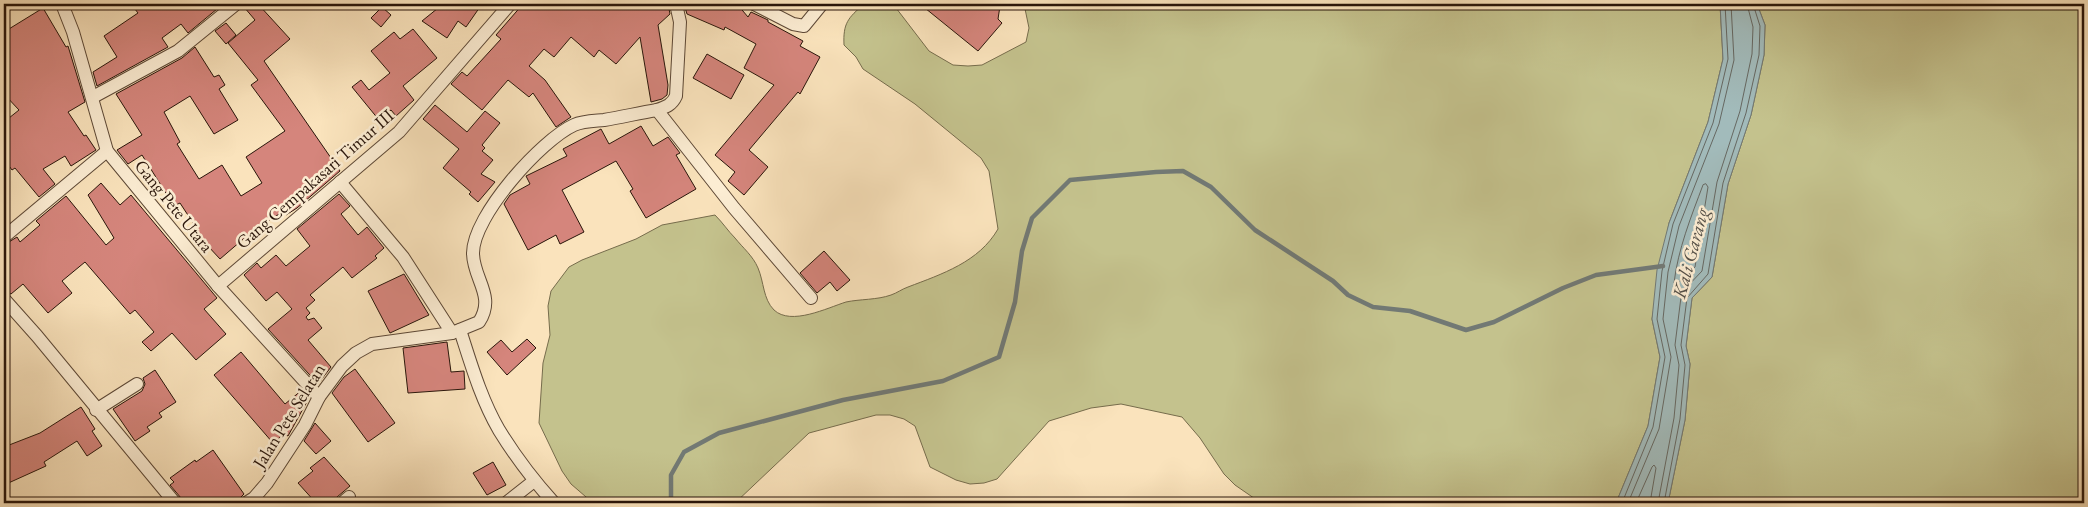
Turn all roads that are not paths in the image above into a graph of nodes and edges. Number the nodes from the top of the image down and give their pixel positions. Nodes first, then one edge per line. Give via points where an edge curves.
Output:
1 (62, 4) edge
2 (236, 4) edge
3 (510, 4) edge
4 (676, 4) edge
5 (754, 4) edge
6 (822, 4) edge
7 (93, 97) junction
8 (656, 110) junction
9 (107, 152) junction
10 (340, 182) junction
11 (4, 237) edge
12 (218, 286) junction
13 (811, 298) dead end
14 (4, 299) edge
15 (456, 331) junction
16 (137, 384) dead end
17 (319, 397) junction
18 (96, 410) junction
19 (534, 480) junction
20 (175, 503) edge
21 (246, 503) edge
22 (506, 503) edge
23 (554, 503) edge

1 - 7 street, Gang Pete Utara via 74,32
2 - 7 street via 178,51
3 - 10 street, Gang Cempakasari Timur III via 399,132
4 - 8 street via 680,22 676,96 668,106
5 - 6 street via 793,24 804,26
7 - 9 street, Gang Pete Utara
8 - 13 street
8 - 15 street via 576,124 562,131 522,168 476,233 473,262 486,307 479,322
9 - 11 street
9 - 12 street, Gang Pete Utara
10 - 12 street, Gang Cempakasari Timur III
10 - 15 street via 403,257
12 - 17 street, Gang Pete Utara
14 - 18 street
15 - 17 street, Jalan Pete Selatan via 372,344 342,366
15 - 19 street via 499,430
16 - 18 street
17 - 21 street, Jalan Pete Selatan via 305,425 267,483
18 - 20 street
19 - 22 street
19 - 23 street

